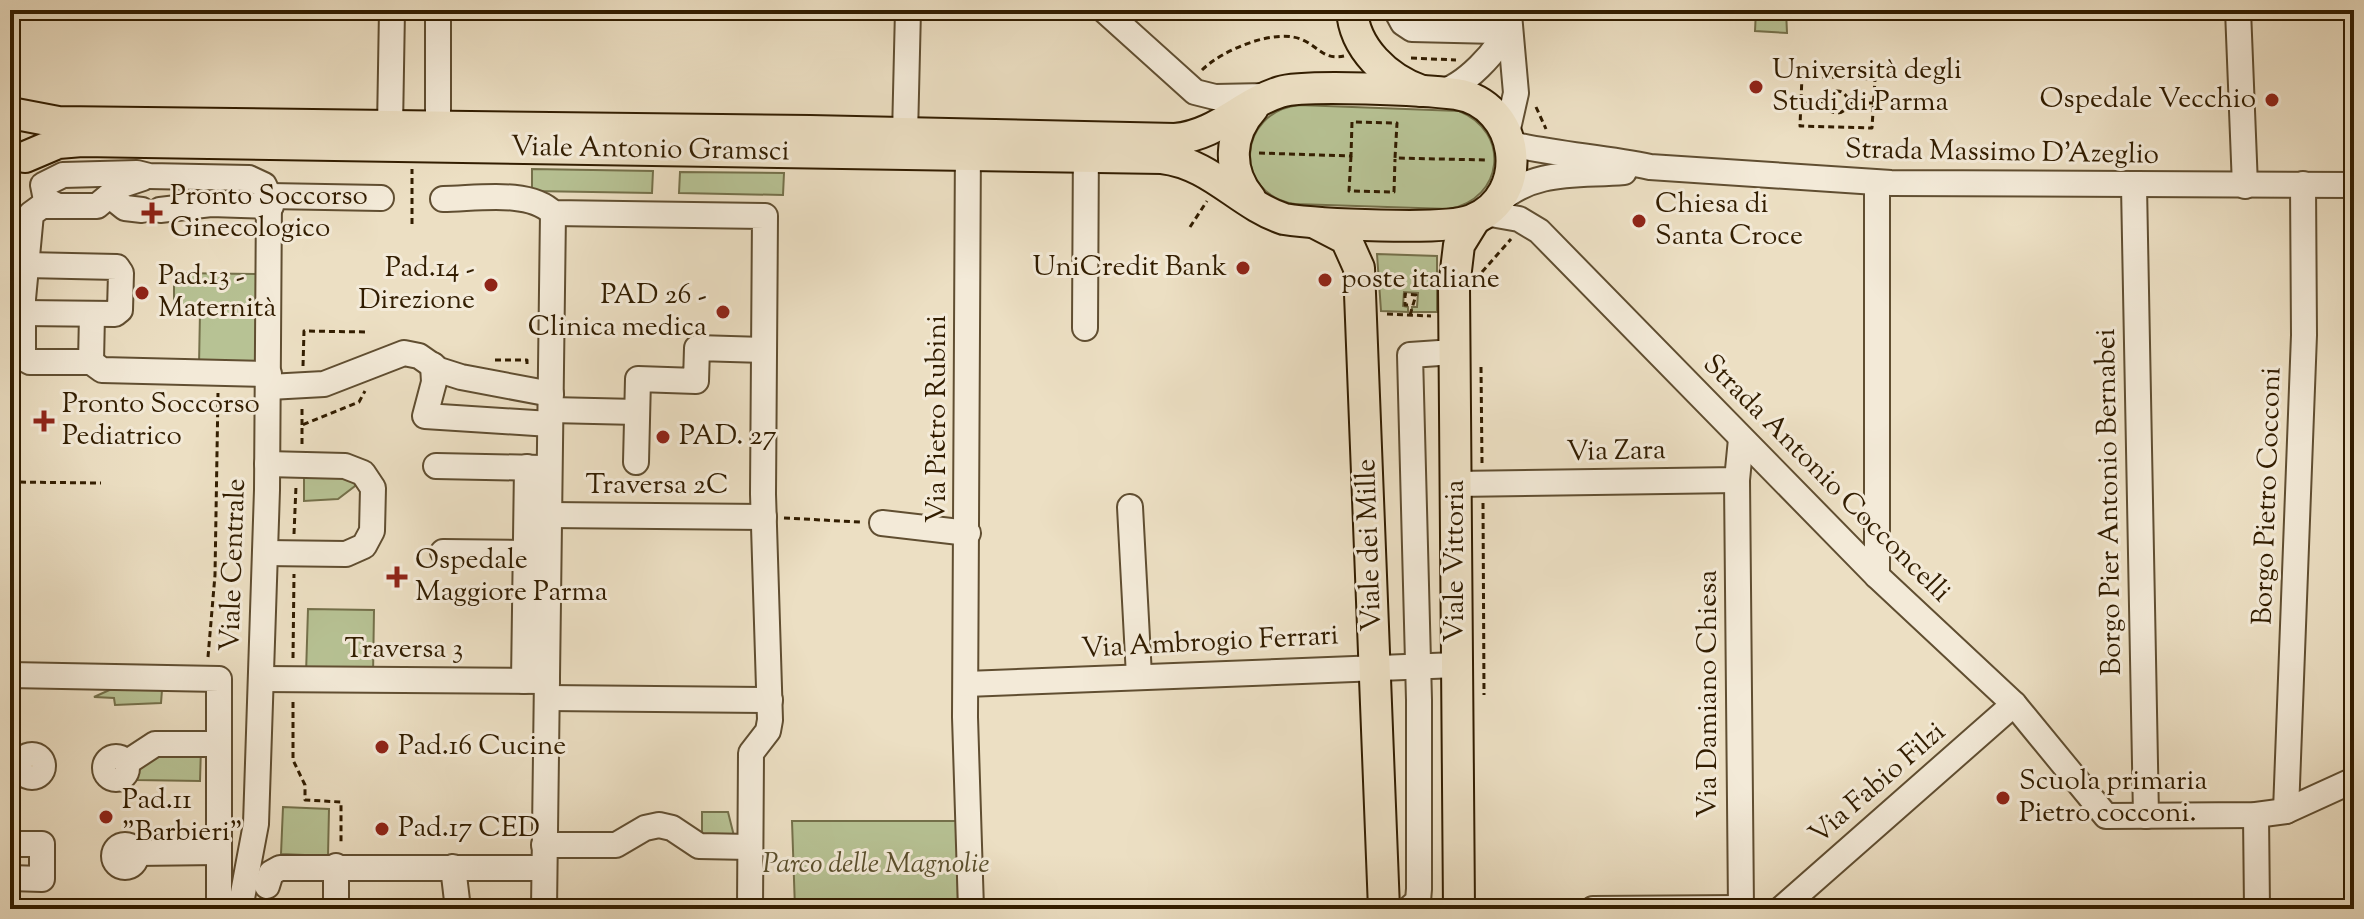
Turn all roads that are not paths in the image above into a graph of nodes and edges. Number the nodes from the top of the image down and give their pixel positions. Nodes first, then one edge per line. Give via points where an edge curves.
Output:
1 (392, 10) edge
2 (438, 10) edge
3 (908, 10) edge
4 (1104, 10) edge
5 (1352, 10) edge
6 (1396, 10) edge
7 (2238, 10) edge
8 (1509, 17) edge
9 (1436, 93) junction
10 (1270, 97) junction
11 (13, 113) edge
12 (437, 125) junction
13 (390, 127) junction
14 (905, 133) junction
15 (1504, 140) junction
16 (968, 144) junction
17 (1086, 147) junction
18 (809, 153) junction
19 (17, 163) edge
20 (1650, 167) junction
21 (149, 176) junction
22 (1877, 183) junction
23 (2303, 184) junction
24 (2354, 185) edge
25 (2134, 186) junction
26 (2245, 186) junction
27 (110, 196) junction
28 (381, 198) dead end
29 (443, 199) dead end
30 (270, 201) junction
31 (58, 206) junction
32 (1263, 210) junction
33 (553, 213) junction
34 (1484, 213) junction
35 (1295, 221) junction
36 (26, 265) junction
37 (23, 313) junction
38 (92, 314) junction
39 (1085, 328) dead end
40 (764, 350) junction
41 (1468, 354) junction
42 (91, 362) junction
43 (433, 365) junction
44 (269, 380) junction
45 (551, 409) junction
46 (637, 412) junction
47 (1741, 439) junction
48 (636, 462) dead end
49 (267, 464) junction
50 (436, 466) dead end
51 (538, 468) junction
52 (1737, 480) junction
53 (1469, 484) junction
54 (1130, 507) dead end
55 (549, 515) junction
56 (764, 517) junction
57 (882, 523) road end
58 (968, 533) junction
59 (443, 552) dead end
60 (265, 553) junction
61 (534, 557) junction
62 (1877, 576) junction
63 (1418, 665) junction
64 (1457, 665) junction
65 (1375, 666) junction
66 (20, 675) edge
67 (1139, 676) junction
68 (261, 679) junction
69 (966, 684) junction
70 (539, 687) junction
71 (770, 700) junction
72 (2014, 704) junction
73 (217, 744) junction
74 (126, 763) dead end
75 (2354, 780) edge
76 (2286, 811) junction
77 (2256, 815) junction
78 (2146, 816) junction
79 (256, 824) junction
80 (10, 844) edge
81 (750, 847) junction
82 (218, 852) junction
83 (135, 853) dead end
84 (544, 856) junction
85 (338, 866) junction
86 (453, 867) junction
87 (10, 878) edge
88 (268, 897) edge
89 (1462, 905) edge
90 (1740, 908) edge
91 (219, 909) edge
92 (240, 909) edge
93 (336, 909) edge
94 (458, 909) edge
95 (544, 909) edge
96 (750, 909) edge
97 (971, 909) edge
98 (1384, 909) edge
99 (1409, 909) edge
100 (1593, 909) edge
101 (1781, 909) edge
102 (2257, 909) edge

1 - 13 street
2 - 12 street
3 - 14 street
4 - 10 street via 1190,88 1208,96
5 - 9 main road via 1363,47 1412,87
6 - 8 street via 1403,23 1416,29 1497,31
7 - 26 street
8 - 9 street via 1479,65 1450,89
8 - 15 street via 1516,93
9 - 10 main road via 1300,89
9 - 15 main road via 1478,101
10 - 17 main road, Viale Antonio Gramsci via 1189,138
10 - 32 main road via 1240,126 1234,156 1242,187
11 - 13 main road, Viale Antonio Gramsci via 58,122
11 - 19 main road, Viale Antonio Gramsci via 33,132 33,143
12 - 13 main road, Viale Antonio Gramsci
12 - 14 main road, Viale Antonio Gramsci
12 - 18 main road, Viale Antonio Gramsci
12 - 19 main road, Viale Antonio Gramsci via 76,141
14 - 16 main road, Viale Antonio Gramsci
14 - 18 street via 901,141 836,142
15 - 20 street via 1551,153 1623,159
15 - 34 main road, Viale Vittoria via 1510,177
16 - 17 main road, Viale Antonio Gramsci
16 - 18 main road, Viale Antonio Gramsci
16 - 58 street, Via Pietro Rubini
17 - 32 main road, Viale Antonio Gramsci via 1189,162
17 - 39 street
20 - 22 street, Strada Massimo D'Azeglio
20 - 34 street via 1538,178 1516,187
21 - 27 street via 125,183
21 - 30 street via 249,178 264,185
21 - 31 street via 54,176 44,183 42,193
22 - 25 street, Strada Massimo D'Azeglio
22 - 62 street
23 - 24 street, Strada Massimo D'Azeglio
23 - 26 street, Strada Massimo D'Azeglio
23 - 76 street, Borgo Pietro Cocconi via 2304,335
25 - 26 street, Strada Massimo D'Azeglio
25 - 78 street, Borgo Pier Antonio Bernabei
27 - 30 street via 125,208 151,210
27 - 31 street via 94,207
28 - 30 street
29 - 33 street via 527,200
30 - 44 street, Viale Centrale
31 - 36 street via 32,212
32 - 35 main road, Viale Antonio Gramsci
33 - 40 street via 765,216
33 - 45 street
34 - 35 main road via 1453,225
34 - 41 main road, Viale Vittoria via 1461,239 1457,253
34 - 47 street, Strada Antonio Cocconcelli via 1519,219 1539,231
35 - 65 main road, Viale dei Mille via 1342,235 1359,268
36 - 37 street
36 - 38 street via 119,268 119,312
37 - 38 street
37 - 42 street via 25,360
38 - 42 street
40 - 46 street via 697,348 696,381 638,379
40 - 56 street
41 - 53 main road, Viale Vittoria
41 - 63 street via 1410,355
42 - 44 street via 102,370
43 - 44 street via 400,353 339,380 303,387
43 - 45 street
43 - 45 street via 425,416
44 - 49 street, Viale Centrale
45 - 46 street
45 - 51 street
46 - 48 street
47 - 52 street
47 - 62 street, Strada Antonio Cocconcelli
49 - 60 street, Viale Centrale
49 - 60 street via 345,466 363,473 373,488 372,531 364,546 346,554
50 - 51 street
51 - 55 street
51 - 61 street
52 - 53 street, Via Zara
52 - 90 street, Via Damiano Chiesa
53 - 64 main road, Viale Vittoria
54 - 67 street
55 - 56 street, Traversa 2C
55 - 61 street
56 - 71 street
57 - 58 street
58 - 69 street, Via Pietro Rubini
59 - 61 street
60 - 68 street, Viale Centrale
61 - 70 street
62 - 72 street, Strada Antonio Cocconcelli
63 - 64 street, Via Ambrogio Ferrari
63 - 65 street, Via Ambrogio Ferrari
63 - 99 street via 1419,889 1418,901
64 - 89 main road, Viale Vittoria
65 - 67 street, Via Ambrogio Ferrari
65 - 98 main road, Viale dei Mille
66 - 73 street via 213,679
67 - 69 street, Via Ambrogio Ferrari
68 - 70 street, Traversa 3
68 - 79 street, Viale Centrale
69 - 97 street, Via Pietro Rubini
70 - 71 street, Traversa 3
70 - 84 street
71 - 81 street via 769,728 750,755
72 - 78 street, Strada Antonio Cocconcelli via 2106,816
72 - 101 street, Via Fabio Filzi
73 - 74 street via 155,744
73 - 82 street
75 - 76 street
76 - 77 street
77 - 78 street
77 - 102 street
79 - 88 street
79 - 92 street
80 - 87 street via 42,844 42,879
81 - 84 street via 699,846 659,825 616,845
81 - 96 street
82 - 83 street
82 - 91 street
84 - 86 street
84 - 95 street
85 - 86 street
85 - 88 street via 280,868 271,873
85 - 93 street
86 - 94 street
90 - 100 street

